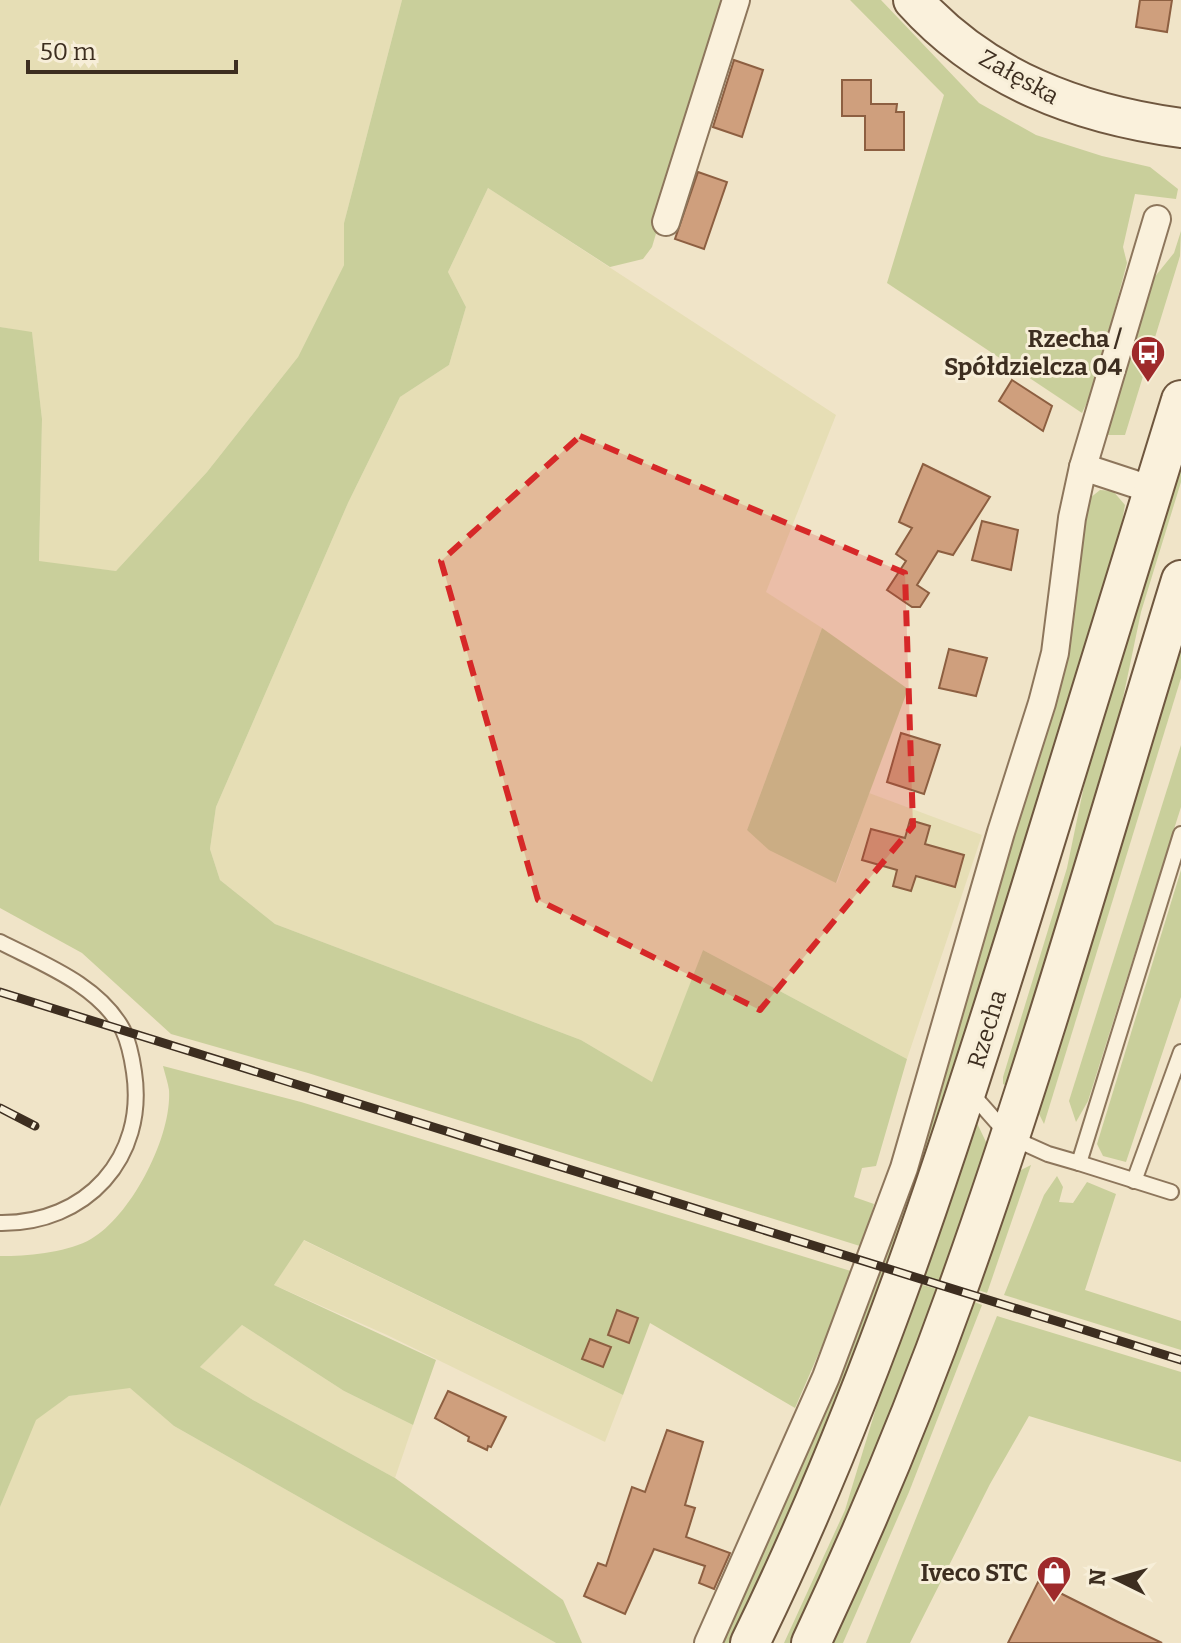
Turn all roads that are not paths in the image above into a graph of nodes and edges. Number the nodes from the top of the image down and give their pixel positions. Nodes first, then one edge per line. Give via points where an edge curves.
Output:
1 (736, 0) edge
2 (913, 0) edge
3 (1142, 123) junction
4 (1181, 128) edge
5 (1181, 152) edge
6 (1157, 219) dead end
7 (666, 222) dead end
8 (1181, 400) edge
9 (1083, 467) junction
10 (1153, 490) junction
11 (1181, 580) edge
12 (1174, 620) edge
13 (1181, 834) edge
14 (0, 942) edge
15 (1181, 1052) edge
16 (968, 1089) junction
17 (1010, 1137) junction
18 (1079, 1163) junction
19 (1134, 1181) junction
20 (1171, 1192) dead end
21 (0, 1223) edge
22 (771, 1601) junction
23 (708, 1643) edge
24 (750, 1643) edge
25 (765, 1643) edge
26 (811, 1643) edge

1 - 7 street
2 - 3 main road, Załęska via 964,46 1029,87 1068,104
3 - 4 main road, Załęska
3 - 5 main road, Załęska
6 - 9 street
8 - 10 main road, Rzecha
9 - 10 street
9 - 23 street via 1055,653 904,1168 826,1377
10 - 16 main road, Rzecha
11 - 12 main road
12 - 17 main road
13 - 18 lane
14 - 21 lane via 57,971 106,1007 131,1055 136,1115 111,1173 89,1195 46,1218
15 - 19 lane
16 - 17 lane
16 - 22 main road, Rzecha via 876,1357
17 - 18 lane
17 - 26 main road via 913,1408
18 - 19 lane
19 - 20 lane
22 - 24 main road, Rzecha
22 - 25 lane

